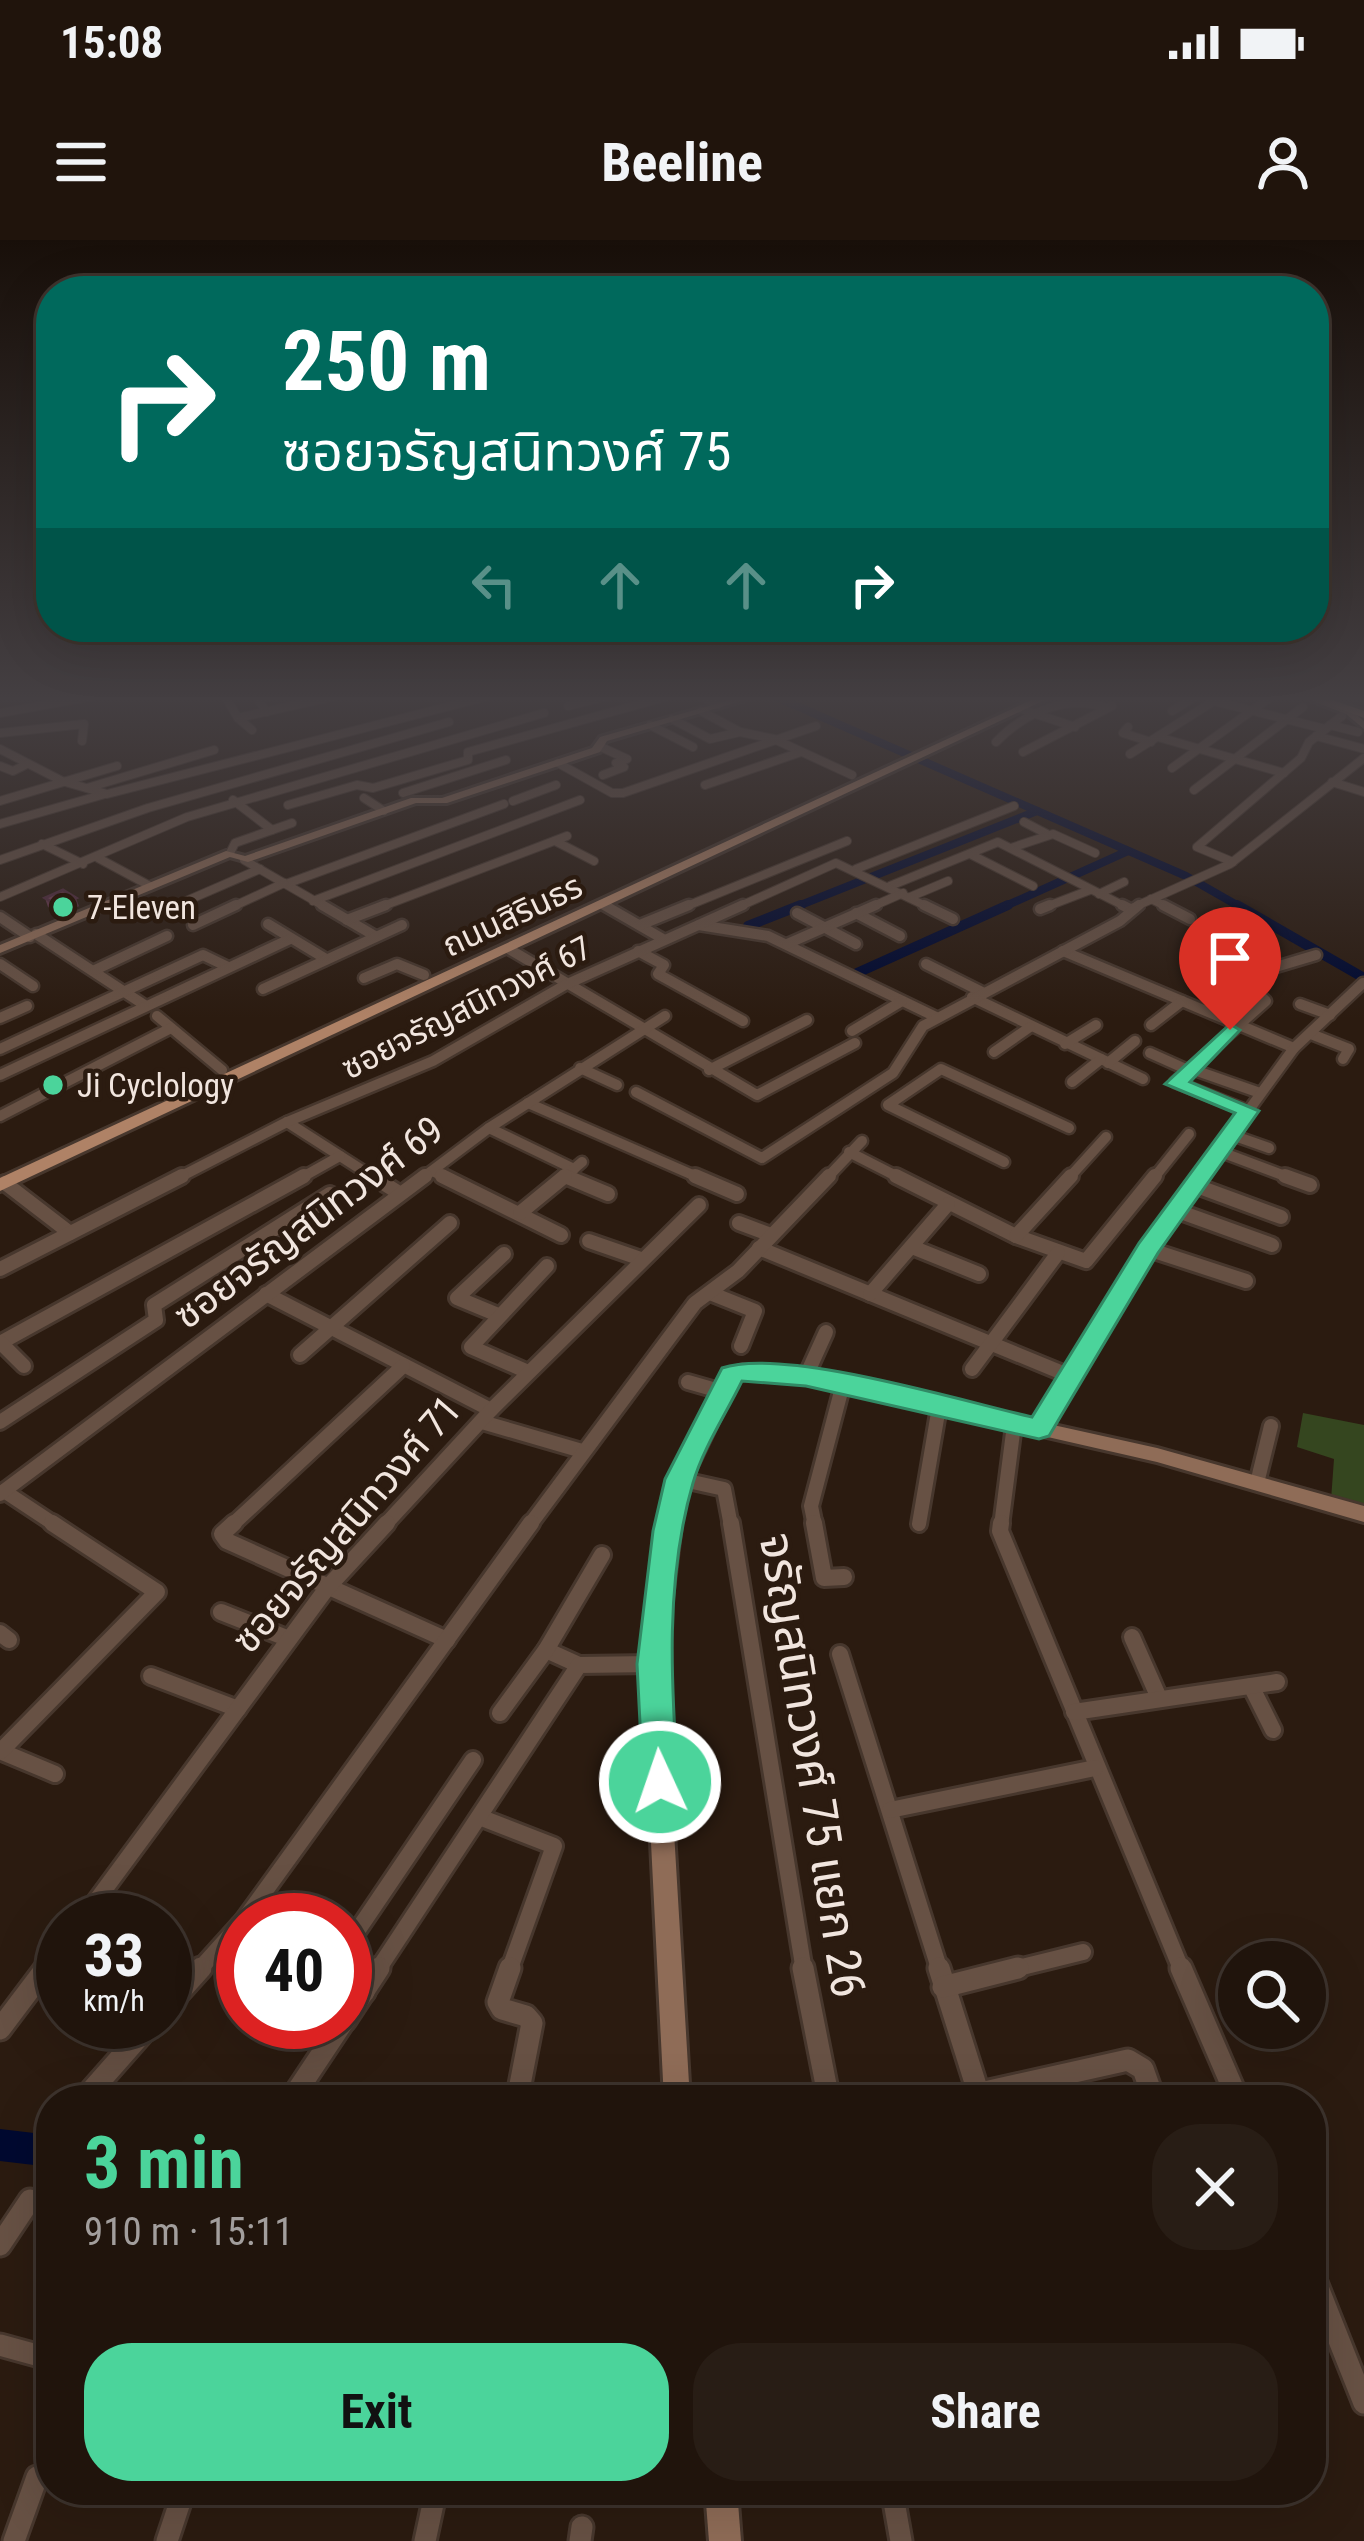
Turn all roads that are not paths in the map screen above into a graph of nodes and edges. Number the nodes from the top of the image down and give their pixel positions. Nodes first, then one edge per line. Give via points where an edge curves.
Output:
1 (73, 803) edge
2 (168, 803) edge
3 (232, 803) edge
4 (238, 803) edge
5 (294, 803) edge
6 (372, 803) edge
7 (406, 803) edge
8 (507, 803) edge
9 (571, 803) edge
10 (797, 803) edge
11 (805, 803) edge
12 (1248, 803) edge
13 (1306, 803) edge
14 (288, 805) dead end
15 (1014, 806) dead end
16 (23, 808) dead end
17 (384, 811) junction
18 (0, 815) edge
19 (1024, 823) dead end
20 (0, 824) edge
21 (292, 824) dead end
22 (272, 830) junction
23 (1047, 835) junction
24 (567, 836) dead end
25 (555, 841) junction
26 (847, 841) dead end
27 (42, 844) junction
28 (1011, 848) junction
29 (230, 853) junction
30 (970, 854) junction
31 (1095, 854) dead end
32 (98, 858) junction
33 (0, 860) edge
34 (244, 860) junction
35 (594, 861) dead end
36 (1233, 862) junction
37 (82, 864) junction
38 (260, 869) junction
39 (856, 869) junction
40 (662, 871) junction
41 (948, 881) dead end
42 (1124, 881) dead end
43 (285, 884) junction
44 (150, 886) junction
45 (890, 886) junction
46 (1033, 886) dead end
47 (1094, 892) junction
48 (906, 895) junction
49 (0, 897) edge
50 (1151, 899) junction
51 (313, 901) junction
52 (177, 904) dead end
53 (604, 905) junction
54 (1040, 908) dead end
55 (1130, 910) junction
56 (797, 913) dead end
57 (856, 914) junction
58 (0, 917) edge
59 (953, 919) dead end
60 (1190, 919) dead end
61 (347, 920) junction
62 (268, 924) dead end
63 (193, 925) dead end
64 (402, 925) dead end
65 (640, 925) junction
66 (699, 925) junction
67 (15, 927) junction
68 (824, 927) junction
69 (0, 933) edge
70 (33, 935) junction
71 (167, 936) dead end
72 (375, 936) junction
73 (900, 937) dead end
74 (290, 939) junction
75 (663, 939) junction
76 (788, 944) junction
77 (856, 944) dead end
78 (0, 949) edge
79 (509, 949) junction
80 (638, 951) junction
81 (1063, 951) junction
82 (1316, 955) dead end
83 (326, 959) junction
84 (0, 964) edge
85 (926, 964) dead end
86 (228, 967) junction
87 (95, 970) junction
88 (424, 975) junction
89 (364, 978) dead end
90 (1363, 983) edge
91 (565, 985) junction
92 (33, 986) dead end
93 (263, 989) dead end
94 (126, 992) junction
95 (977, 995) junction
96 (902, 1001) junction
97 (1182, 1001) junction
98 (1300, 1004) dead end
99 (27, 1006) dead end
100 (146, 1006) junction
101 (1330, 1015) junction
102 (157, 1016) dead end
103 (665, 1016) dead end
104 (936, 1017) junction
105 (0, 1018) edge
106 (807, 1020) dead end
107 (743, 1021) dead end
108 (1096, 1024) dead end
109 (1236, 1024) junction
110 (1151, 1025) dead end
111 (1030, 1027) junction
112 (171, 1028) junction
113 (643, 1028) junction
114 (1310, 1034) junction
115 (1135, 1041) dead end
116 (1065, 1043) junction
117 (1294, 1048) junction
118 (0, 1049) edge
119 (994, 1052) dead end
120 (1150, 1053) dead end
121 (1343, 1059) dead end
122 (1105, 1061) junction
123 (580, 1068) junction
124 (222, 1070) junction
125 (709, 1070) junction
126 (1194, 1071) junction
127 (893, 1073) junction
128 (0, 1076) edge
129 (1143, 1079) dead end
130 (1072, 1082) dead end
131 (617, 1085) dead end
132 (916, 1086) junction
133 (636, 1093) dead end
134 (1260, 1093) junction
135 (528, 1103) junction
136 (1248, 1111) junction
137 (0, 1117) edge
138 (287, 1122) junction
139 (489, 1128) junction
140 (1069, 1128) dead end
141 (1189, 1134) dead end
142 (1232, 1135) junction
143 (1106, 1137) dead end
144 (1269, 1148) dead end
145 (1221, 1151) junction
146 (340, 1156) junction
147 (1004, 1162) dead end
148 (574, 1169) junction
149 (433, 1171) junction
150 (2, 1180) edge
151 (1194, 1185) junction
152 (1310, 1185) dead end
153 (399, 1193) junction
154 (608, 1194) dead end
155 (736, 1194) dead end
156 (330, 1195) dead end
157 (948, 1204) junction
158 (699, 1205) dead end
159 (1260, 1209) junction
160 (1175, 1210) junction
161 (520, 1214) junction
162 (1281, 1217) dead end
163 (739, 1222) dead end
164 (450, 1223) dead end
165 (70, 1233) junction
166 (561, 1235) dead end
167 (771, 1235) junction
168 (1245, 1235) junction
169 (1016, 1236) junction
170 (589, 1241) dead end
171 (1272, 1245) dead end
172 (912, 1247) junction
173 (759, 1248) junction
174 (1148, 1249) junction
175 (1058, 1253) junction
176 (504, 1254) dead end
177 (640, 1259) junction
178 (548, 1266) dead end
179 (0, 1269) edge
180 (979, 1274) dead end
181 (1246, 1281) dead end
182 (266, 1294) junction
183 (710, 1294) junction
184 (870, 1294) junction
185 (498, 1316) junction
186 (333, 1329) junction
187 (826, 1332) dead end
188 (0, 1343) edge
189 (992, 1343) junction
190 (741, 1346) dead end
191 (300, 1355) dead end
192 (24, 1366) dead end
193 (403, 1366) junction
194 (972, 1369) dead end
195 (528, 1372) junction
196 (806, 1376) junction
197 (1070, 1376) junction
198 (688, 1382) dead end
199 (843, 1384) junction
200 (723, 1392) junction
201 (939, 1407) junction
202 (486, 1416) junction
203 (0, 1422) edge
204 (1014, 1425) junction
205 (1271, 1426) dead end
206 (1039, 1429) junction
207 (582, 1451) junction
208 (679, 1479) junction
209 (1257, 1483) junction
210 (2, 1493) edge
211 (1364, 1514) edge
212 (919, 1524) dead end
213 (602, 1555) dead end
214 (844, 1577) dead end
215 (328, 1588) junction
216 (221, 1612) dead end
217 (1132, 1637) dead end
218 (289, 1640) junction
219 (447, 1640) junction
220 (545, 1650) junction
221 (840, 1654) dead end
222 (653, 1664) junction
223 (579, 1665) junction
224 (151, 1676) dead end
225 (1276, 1682) dead end
226 (1251, 1686) junction
227 (1159, 1698) junction
228 (238, 1709) junction
229 (1074, 1712) junction
230 (500, 1713) dead end
231 (1273, 1730) dead end
232 (1, 1751) edge
233 (473, 1760) dead end
234 (1095, 1768) junction
235 (55, 1774) dead end
236 (890, 1810) junction
237 (482, 1817) junction
238 (102, 1893) edge
239 (266, 1893) edge
240 (372, 1909) edge
241 (1083, 1952) dead end
242 (216, 1953) edge
243 (192, 1979) edge
244 (372, 1979) edge
245 (36, 1982) edge
246 (944, 1987) junction
247 (0, 2029) edge
248 (128, 2049) edge
249 (325, 2049) edge
250 (96, 2085) edge
251 (301, 2085) edge
252 (520, 2085) edge
253 (676, 2085) edge
254 (826, 2085) edge
255 (976, 2085) edge
256 (1022, 2085) edge
257 (1149, 2085) edge
258 (1232, 2085) edge
259 (29, 2200) dead end
260 (0, 2245) edge
261 (1326, 2308) edge
262 (0, 2345) edge
263 (36, 2355) edge
264 (1364, 2403) edge
265 (36, 2481) edge
266 (179, 2505) edge
267 (433, 2505) edge
268 (722, 2505) edge
269 (895, 2505) edge
270 (14, 2541) edge
271 (167, 2541) edge
272 (425, 2541) edge
273 (725, 2541) edge
274 (901, 2541) edge

1 - 20 street
2 - 27 street
3 - 32 street
4 - 22 street
5 - 14 street
6 - 17 street
7 - 17 street
8 - 43 street
9 - 51 street
10 - 40 main road, ถนนสิรินธร
11 - 40 main road, ถนนสิรินธร
12 - 36 street via 1197,847
13 - 36 street
15 - 39 street
16 - 18 street
17 - 34 street
19 - 23 street
21 - 22 street
22 - 29 street via 235,843
23 - 28 street
23 - 31 street
24 - 25 street
25 - 35 street
25 - 61 street
26 - 65 street
27 - 33 street
27 - 37 street
28 - 30 street via 998,842
28 - 47 street
29 - 34 street
29 - 44 street
30 - 45 street
30 - 46 street
32 - 37 street
32 - 44 street
34 - 38 street
36 - 50 street
37 - 49 street
38 - 43 street
38 - 52 street
39 - 45 street
39 - 66 street, ซอยจรัญสนิทวงศ์ 67 via 840,862
40 - 53 main road, ถนนสิรินธร
40 - 88 main road, ถนนสิรินธร
41 - 48 street
42 - 47 street
43 - 51 street
43 - 63 street
44 - 70 street
45 - 48 street
47 - 54 street
47 - 55 street
48 - 57 street
48 - 59 street
50 - 55 street
50 - 60 street
51 - 61 street
53 - 65 street
53 - 79 main road, ถนนสิรินธร
55 - 81 street
56 - 68 street
57 - 68 street
57 - 73 street
58 - 67 street
61 - 72 street
62 - 74 street
64 - 72 street
65 - 75 street
66 - 75 street, ซอยจรัญสนิทวงศ์ 67
66 - 76 street
67 - 69 street
67 - 70 street
68 - 76 street
68 - 77 street
70 - 78 street
70 - 87 street
71 - 87 street
72 - 83 street
74 - 83 street
74 - 86 street
75 - 80 street, ซอยจรัญสนิทวงศ์ 67
76 - 96 street
79 - 91 street
79 - 150 main road, ถนนสิรินธร
80 - 91 street, ซอยจรัญสนิทวงศ์ 67
80 - 107 street via 664,965 658,974
81 - 95 street
81 - 97 street
82 - 109 street via 1248,984 1266,1000
83 - 93 street
84 - 92 street
85 - 95 street
86 - 94 street via 203,956
86 - 100 street
87 - 94 street
88 - 89 street via 397,964
88 - 124 main road, ถนนสิรินธร
90 - 101 street
91 - 113 street
91 - 138 street, ซอยจรัญสนิทวงศ์ 67 via 433,1061
94 - 100 street
94 - 118 street
95 - 104 street
95 - 111 street
96 - 104 street
96 - 125 street via 757,1095
97 - 109 street
97 - 110 street
98 - 101 street
99 - 105 street
100 - 128 street
101 - 114 street
102 - 112 street
103 - 113 street, ซอยจรัญสนิทวงศ์ 69
104 - 127 street
106 - 125 street
108 - 116 street
109 - 117 street
109 - 126 street
111 - 116 street
111 - 119 street
112 - 124 street
112 - 137 street
113 - 123 street, ซอยจรัญสนิทวงศ์ 69
113 - 125 street
114 - 117 street
114 - 121 street via 1349,1049
115 - 122 street
116 - 122 street
117 - 134 street
120 - 126 street
122 - 129 street
122 - 130 street
123 - 131 street
123 - 135 street, ซอยจรัญสนิทวงศ์ 69
124 - 150 main road, ถนนสิรินธร
126 - 134 street
126 - 136 street via 1177,1085
127 - 132 street
127 - 133 street via 762,1158
132 - 140 street via 942,1070
132 - 147 street via 888,1106
134 - 136 street
135 - 139 street, ซอยจรัญสนิทวงศ์ 69
135 - 155 street
136 - 142 street
138 - 146 street
138 - 165 street, ซอยจรัญสนิทวงศ์ 67
139 - 148 street
139 - 149 street, ซอยจรัญสนิทวงศ์ 69
141 - 175 street via 1088,1260
142 - 144 street
142 - 145 street
143 - 169 street
145 - 151 street
145 - 152 street
146 - 153 street
146 - 188 street
148 - 154 street
148 - 161 street
149 - 153 street, ซอยจรัญสนิทวงศ์ 69
149 - 161 street
150 - 165 street
151 - 159 street
151 - 160 street
153 - 182 street, ซอยจรัญสนิทวงศ์ 69
156 - 203 street via 153,1306 156,1320
157 - 167 street via 855,1147
157 - 169 street
157 - 172 street
158 - 177 street, ซอยจรัญสนิทวงศ์ 71
159 - 162 street
159 - 168 street
160 - 168 street
160 - 174 street
161 - 166 street
163 - 167 street
164 - 186 street
165 - 179 street, ซอยจรัญสนิทวงศ์ 67
167 - 173 street
168 - 171 street
169 - 175 street
170 - 177 street
172 - 180 street
172 - 184 street
173 - 183 street
173 - 184 street
174 - 181 street
174 - 197 street
175 - 189 street
176 - 185 street via 457,1298
177 - 195 street, ซอยจรัญสนิทวงศ์ 71
178 - 185 street
182 - 186 street
182 - 210 street, ซอยจรัญสนิทวงศ์ 69
183 - 190 street via 755,1311
183 - 207 street
184 - 189 street
185 - 195 street via 472,1350
186 - 191 street
186 - 193 street
187 - 196 street
188 - 192 street
189 - 194 street
189 - 197 street
193 - 202 street
193 - 215 street via 222,1534
195 - 202 street, ซอยจรัญสนิทวงศ์ 71
196 - 199 street
196 - 200 street via 739,1371
197 - 206 street
198 - 200 street
199 - 201 street
199 - 214 street via 811,1506 824,1578
200 - 208 street
201 - 204 street
201 - 212 street
202 - 207 street
202 - 215 street, ซอยจรัญสนิทวงศ์ 71
204 - 206 street
204 - 229 street via 1000,1531
205 - 209 street
206 - 209 street
207 - 219 street
208 - 222 street
208 - 254 street, จรัญสนิทวงศ์ 75 แยก 26 via 724,1490
209 - 211 street
210 - 232 street via 158,1592
213 - 220 street
215 - 218 street, ซอยจรัญสนิทวงศ์ 71
215 - 219 street
216 - 218 street
217 - 227 street
218 - 228 street, ซอยจรัญสนิทวงศ์ 71
219 - 239 street
220 - 223 street
220 - 230 street
221 - 236 street
222 - 223 street
222 - 253 street
223 - 237 street
224 - 228 street
225 - 226 street
226 - 227 street
226 - 231 street
227 - 229 street
228 - 238 street, ซอยจรัญสนิทวงศ์ 71
229 - 234 street
232 - 235 street
233 - 240 street
234 - 236 street
234 - 258 street
236 - 246 street
237 - 244 street
237 - 252 street via 554,1846 498,1999 532,2024
241 - 246 street
242 - 243 street
245 - 247 street
246 - 255 street
248 - 250 street
249 - 251 street
256 - 257 street via 1128,2060 1143,2068
259 - 260 street
261 - 264 street
262 - 263 street
265 - 270 street
266 - 271 street
267 - 272 street
268 - 273 street
269 - 274 street

